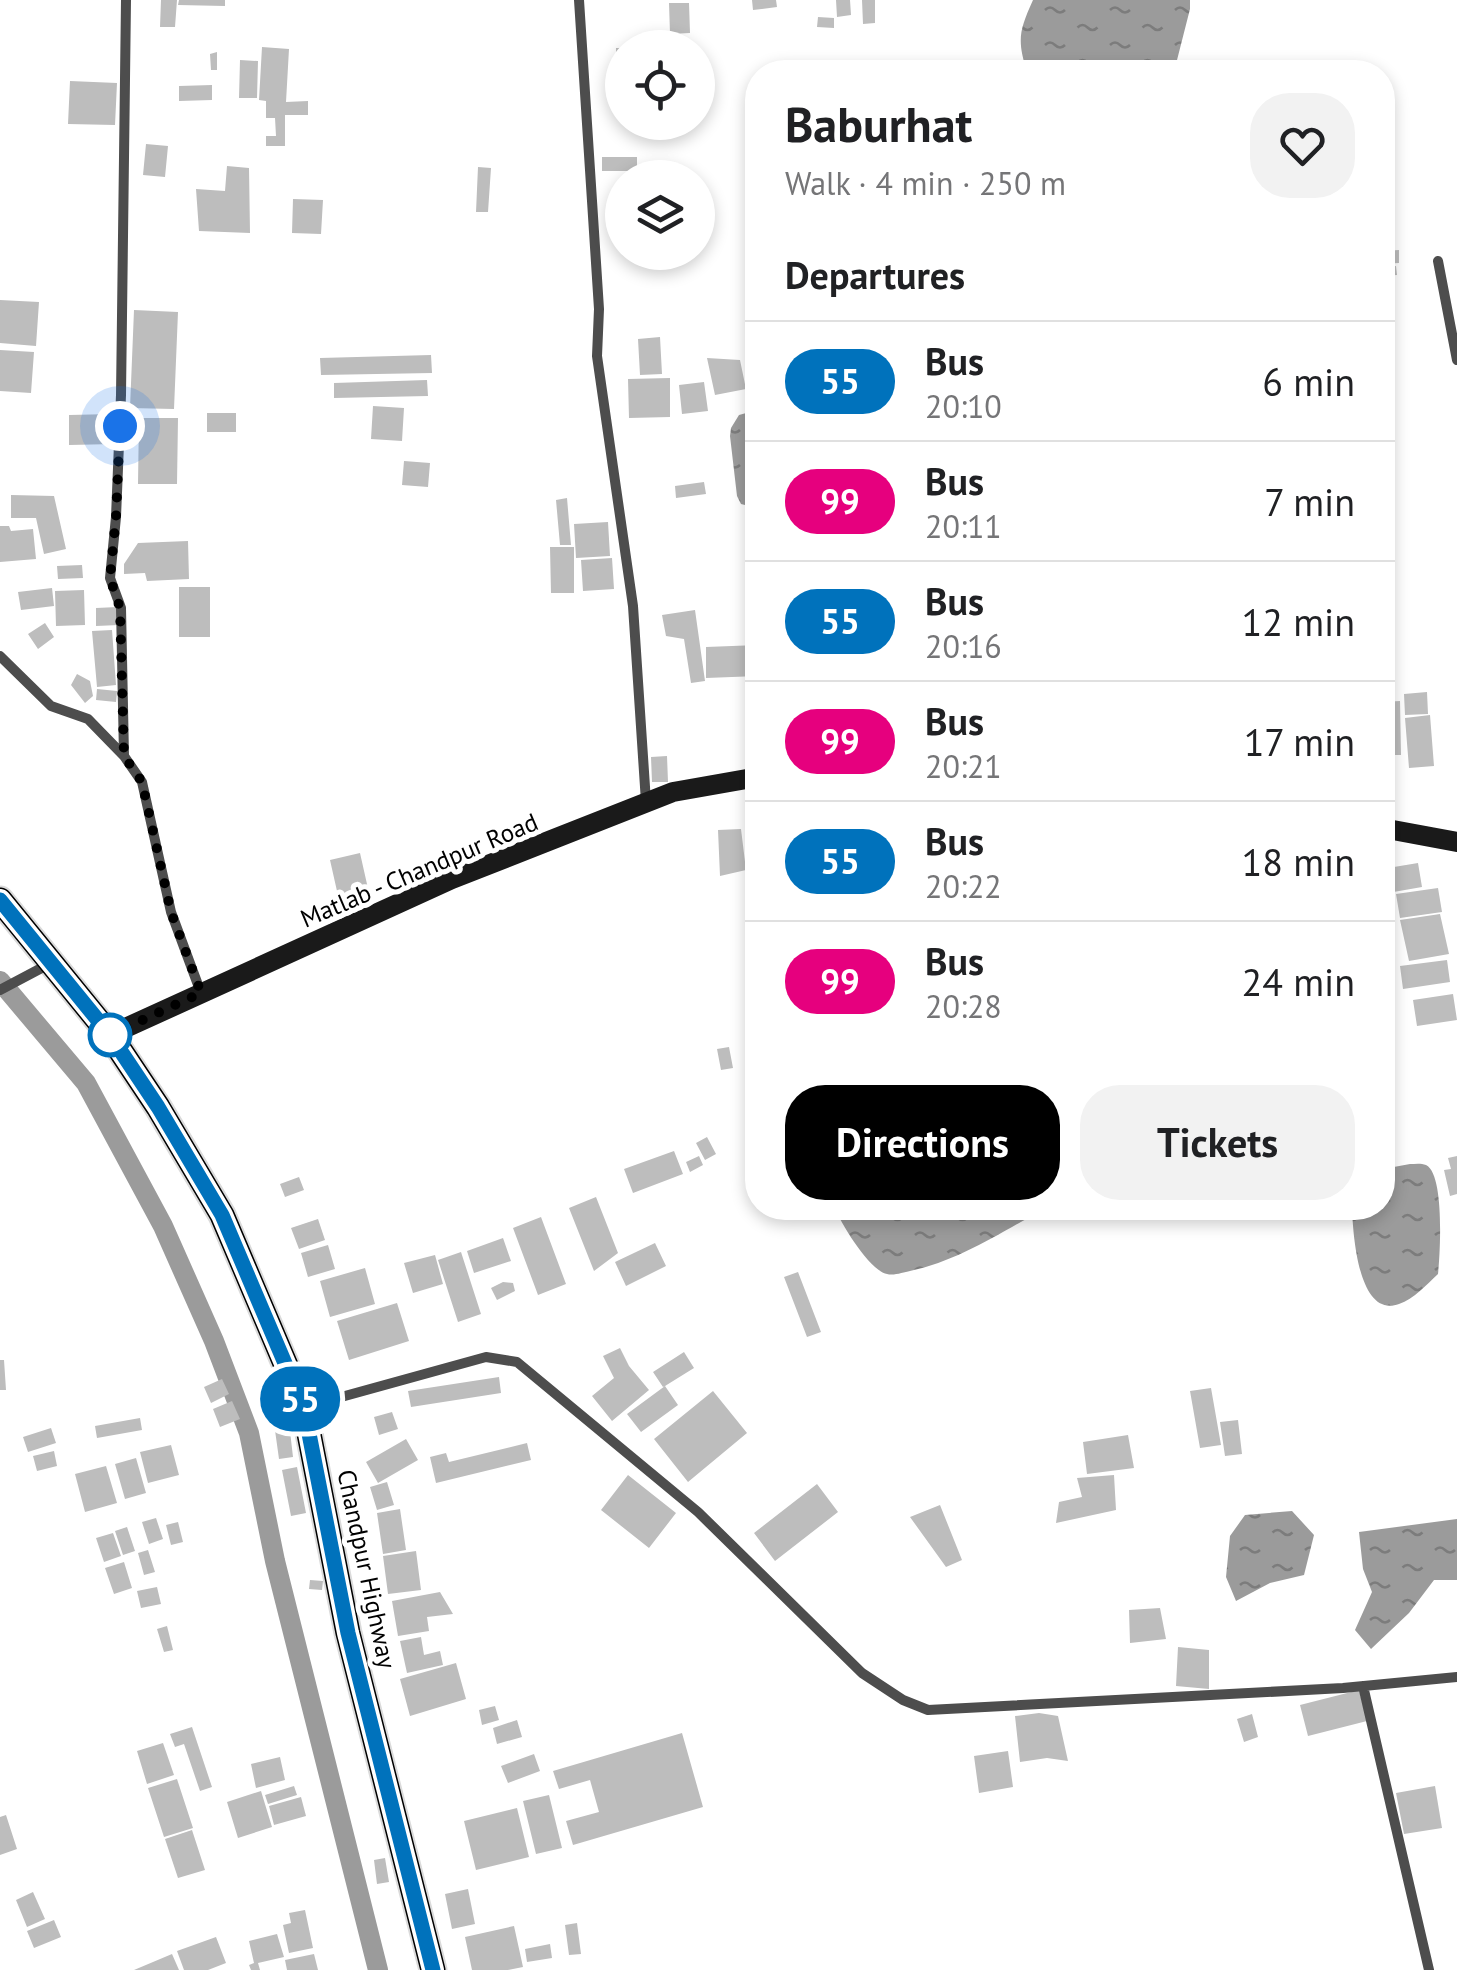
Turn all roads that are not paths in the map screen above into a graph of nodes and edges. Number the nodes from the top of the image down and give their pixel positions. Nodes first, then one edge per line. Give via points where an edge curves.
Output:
1 (126, 0) edge
2 (580, 0) edge
3 (1438, 261) dead end
4 (1457, 360) edge
5 (0, 656) edge
6 (124, 756) junction
7 (745, 780) edge
8 (646, 803) junction
9 (1395, 830) edge
10 (1457, 842) edge
11 (3, 909) edge
12 (51, 963) junction
13 (0, 990) edge
14 (201, 993) junction
15 (110, 1035) junction
16 (304, 1408) junction
17 (1457, 1677) edge
18 (1363, 1686) junction
19 (433, 1970) edge
20 (1429, 1970) edge

1 - 6 street via 121,395 110,578 120,608
2 - 8 street via 597,356 633,606
3 - 4 street
5 - 6 street via 51,706 88,719
6 - 14 street via 142,782 171,912
7 - 8 main road, Matlab - Chandpur Road
8 - 14 main road, Matlab - Chandpur Road via 452,878
9 - 10 main road
11 - 12 main road, Chandpur Highway
12 - 13 street
12 - 15 main road, Chandpur Highway
14 - 15 main road, Matlab - Chandpur Road
15 - 16 main road, Chandpur Highway via 222,1215
16 - 18 street via 486,1356 516,1362 698,1512 862,1673 928,1710
16 - 19 main road, Chandpur Highway via 348,1633
17 - 18 street
18 - 20 street

